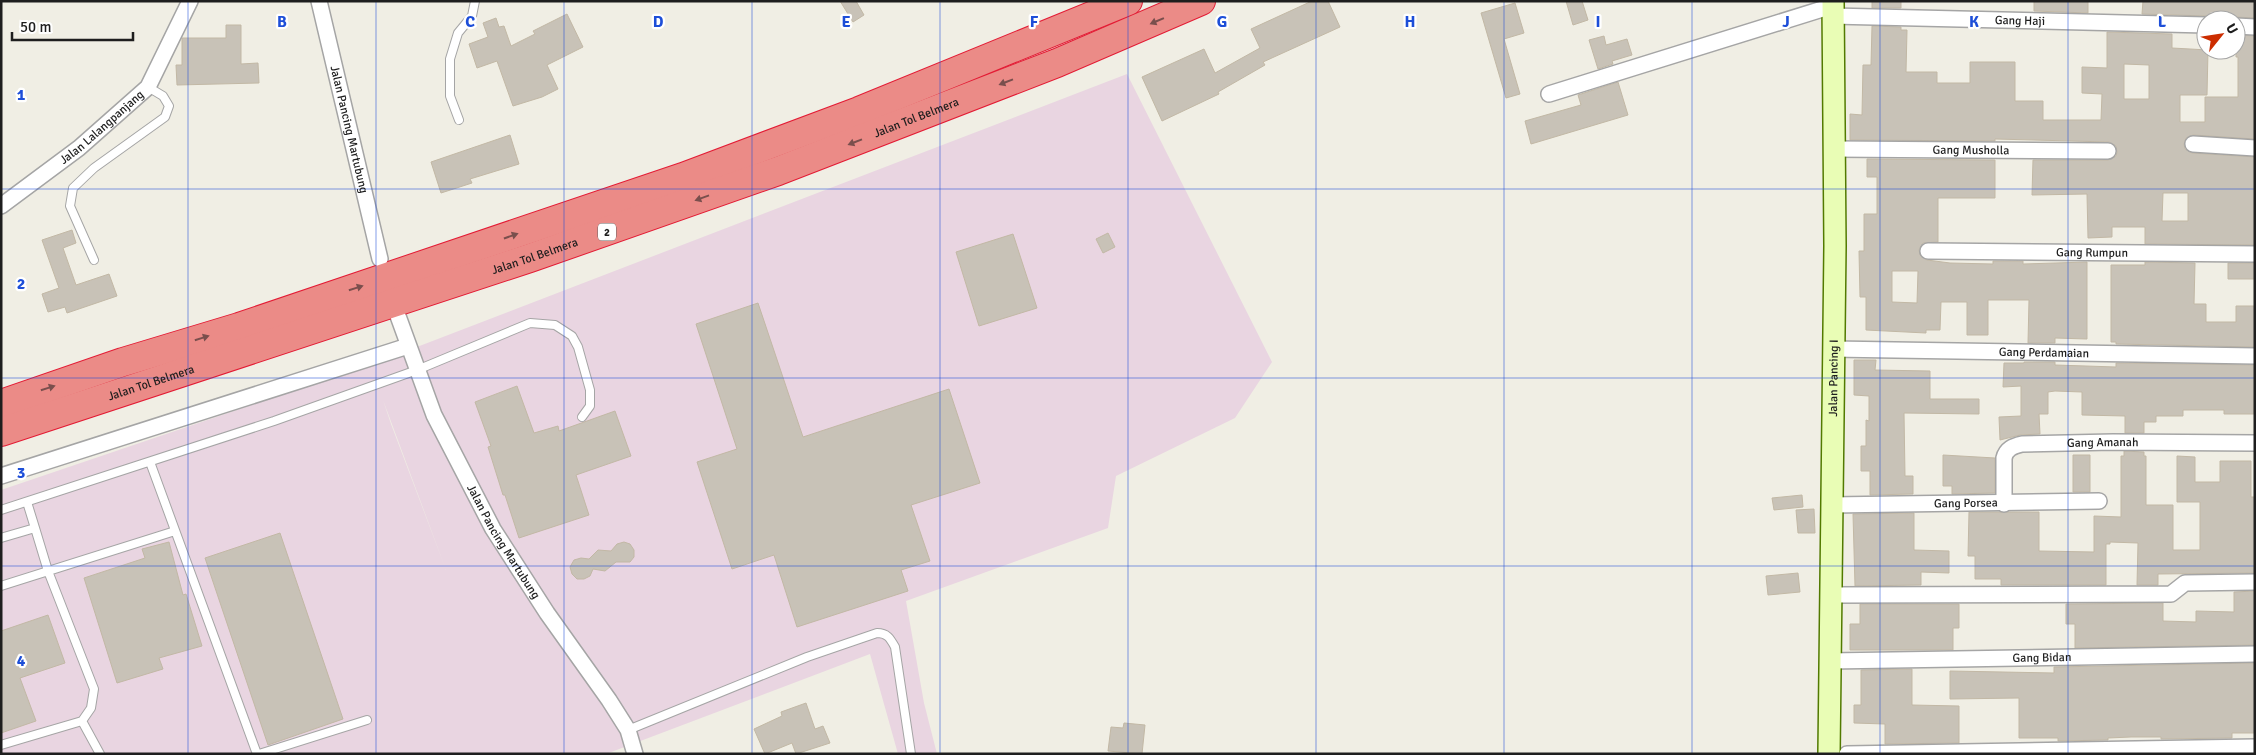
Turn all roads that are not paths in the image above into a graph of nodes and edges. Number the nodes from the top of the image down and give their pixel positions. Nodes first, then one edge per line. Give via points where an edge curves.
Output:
1 (190, 1) edge
2 (319, 1) edge
3 (475, 1) edge
4 (1128, 1) edge
5 (1201, 1) edge
6 (1832, 8) edge
7 (2196, 25) edge
8 (148, 86) junction
9 (1550, 94) dead end
10 (460, 120) dead end
11 (2193, 144) dead end
12 (2255, 148) edge
13 (1835, 149) junction
14 (2108, 150) dead end
15 (1, 206) edge
16 (1928, 251) dead end
17 (2255, 254) edge
18 (380, 259) dead end
19 (94, 260) dead end
20 (398, 316) dead end
21 (408, 346) junction
22 (1833, 349) junction
23 (2255, 356) edge
24 (417, 370) junction
25 (1, 404) edge
26 (582, 417) dead end
27 (1, 432) edge
28 (2255, 443) edge
29 (150, 462) junction
30 (1, 476) edge
31 (2099, 501) dead end
32 (26, 502) junction
33 (2004, 504) junction
34 (1832, 505) junction
35 (1, 510) edge
36 (35, 528) junction
37 (174, 531) junction
38 (1, 538) edge
39 (48, 572) junction
40 (2255, 582) edge
41 (1, 586) edge
42 (1830, 595) junction
43 (2255, 654) edge
44 (1830, 661) junction
45 (367, 720) dead end
46 (82, 721) junction
47 (628, 730) junction
48 (1, 745) edge
49 (2255, 747) edge
50 (100, 754) edge
51 (258, 754) edge
52 (635, 754) edge
53 (911, 754) edge
54 (1829, 754) edge
55 (1847, 754) edge

1 - 8 street, Jalan Lalangpanjang
2 - 18 street, Jalan Pancing Martubung
3 - 10 lane via 472,16 458,33 450,59 450,96
25 -> 4 highway, Jalan Tol Belmera / 2 via 683,177 868,108
5 -> 27 highway, Jalan Tol Belmera / 2 via 1057,63 778,171 520,261
6 - 7 street, Gang Haji
6 - 9 street, Gang Haji
6 - 13 main road, Jalan Pancing I
8 - 15 street, Jalan Lalangpanjang via 79,148
8 - 19 lane via 163,96 169,106 165,117 94,168 72,188 70,206
11 - 12 street
13 - 14 street, Gang Musholla
13 - 22 main road, Jalan Pancing I
16 - 17 street, Gang Rumpun
20 - 21 street, Jalan Pancing Martubung
21 - 24 street, Jalan Pancing Martubung
21 - 30 street
22 - 23 street, Gang Perdamaian
22 - 34 main road, Jalan Pancing I
24 - 26 lane via 530,323 555,325 572,336 578,347 590,390 590,406
24 - 29 lane
24 - 47 street, Jalan Pancing Martubung via 434,415 493,529
28 - 33 street, Gang Amanah via 2022,444 2005,452
29 - 32 lane
29 - 37 lane
31 - 33 street, Gang Porsea
32 - 35 lane
32 - 36 lane
33 - 34 street, Gang Porsea
34 - 42 main road, Jalan Pancing I
36 - 38 lane
36 - 39 lane
37 - 39 lane
37 - 51 lane
39 - 41 lane
39 - 46 lane via 94,689 92,708
40 - 42 street via 2185,583 2171,594
42 - 44 main road, Jalan Pancing I
43 - 44 street, Gang Bidan
44 - 54 main road, Jalan Pancing I
45 - 51 lane
46 - 48 lane
46 - 50 lane
47 - 52 street, Jalan Pancing Martubung
47 - 53 lane via 807,657 883,633 890,637 895,647
49 - 55 street

